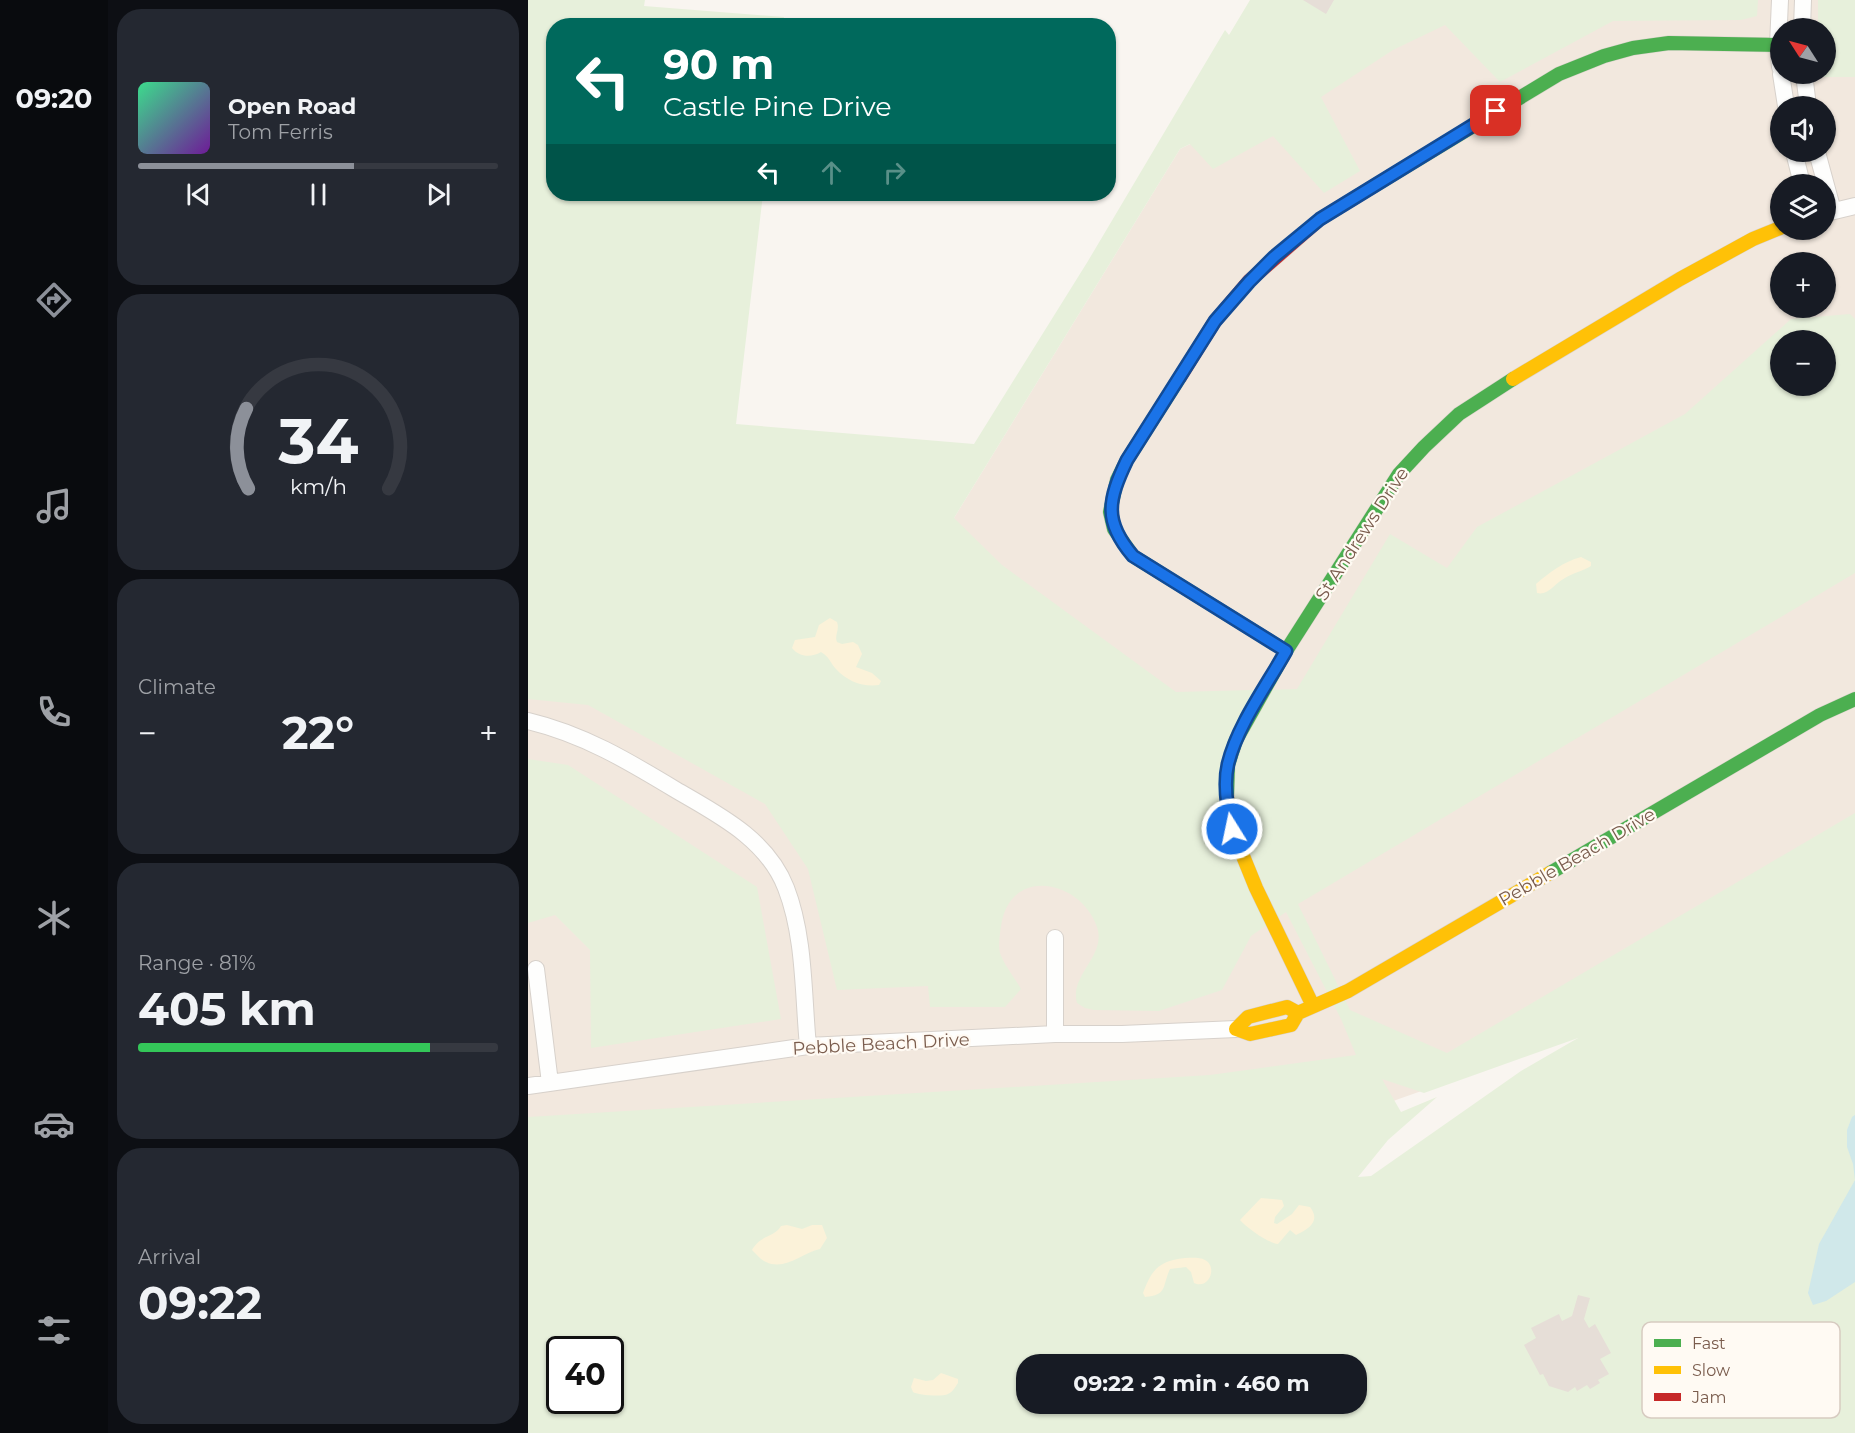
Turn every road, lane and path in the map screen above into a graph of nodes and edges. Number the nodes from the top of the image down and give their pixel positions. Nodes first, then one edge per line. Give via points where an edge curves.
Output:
1 (1780, 0) edge
2 (1803, 0) edge
3 (1780, 18) edge
4 (1802, 18) edge
5 (1770, 45) edge
6 (1855, 206) edge
7 (1836, 210) edge
8 (1770, 232) edge
9 (1286, 651) junction
10 (1855, 699) edge
11 (528, 721) edge
12 (1055, 938) dead end
13 (537, 969) dead end
14 (1313, 1006) junction
15 (1236, 1029) joint
16 (1055, 1034) junction
17 (808, 1046) junction
18 (550, 1083) junction
19 (528, 1086) edge

1 - 3 street
2 - 4 street
5 - 9 street via 1652,45 1599,57 1559,74 1320,219 1249,282 1215,321 1127,460 1112,496 1110,512 1114,529 1133,556
6 - 7 street
8 - 9 street, St Andrews Drive via 1680,279 1469,405 1444,426 1399,474
9 - 14 street, St Andrews Drive via 1236,740 1226,784 1228,809 1242,856
10 - 14 street, Pebble Beach Drive via 1820,715 1347,991
11 - 17 street via 579,736 612,752 735,825 770,859 786,888 795,921
12 - 16 street
13 - 18 street
14 - 15 street, Pebble Beach Drive via 1298,1013 1287,1007 1248,1017
15 - 16 street, Pebble Beach Drive
16 - 17 street, Pebble Beach Drive
17 - 18 street, Pebble Beach Drive
18 - 19 street, Pebble Beach Drive

